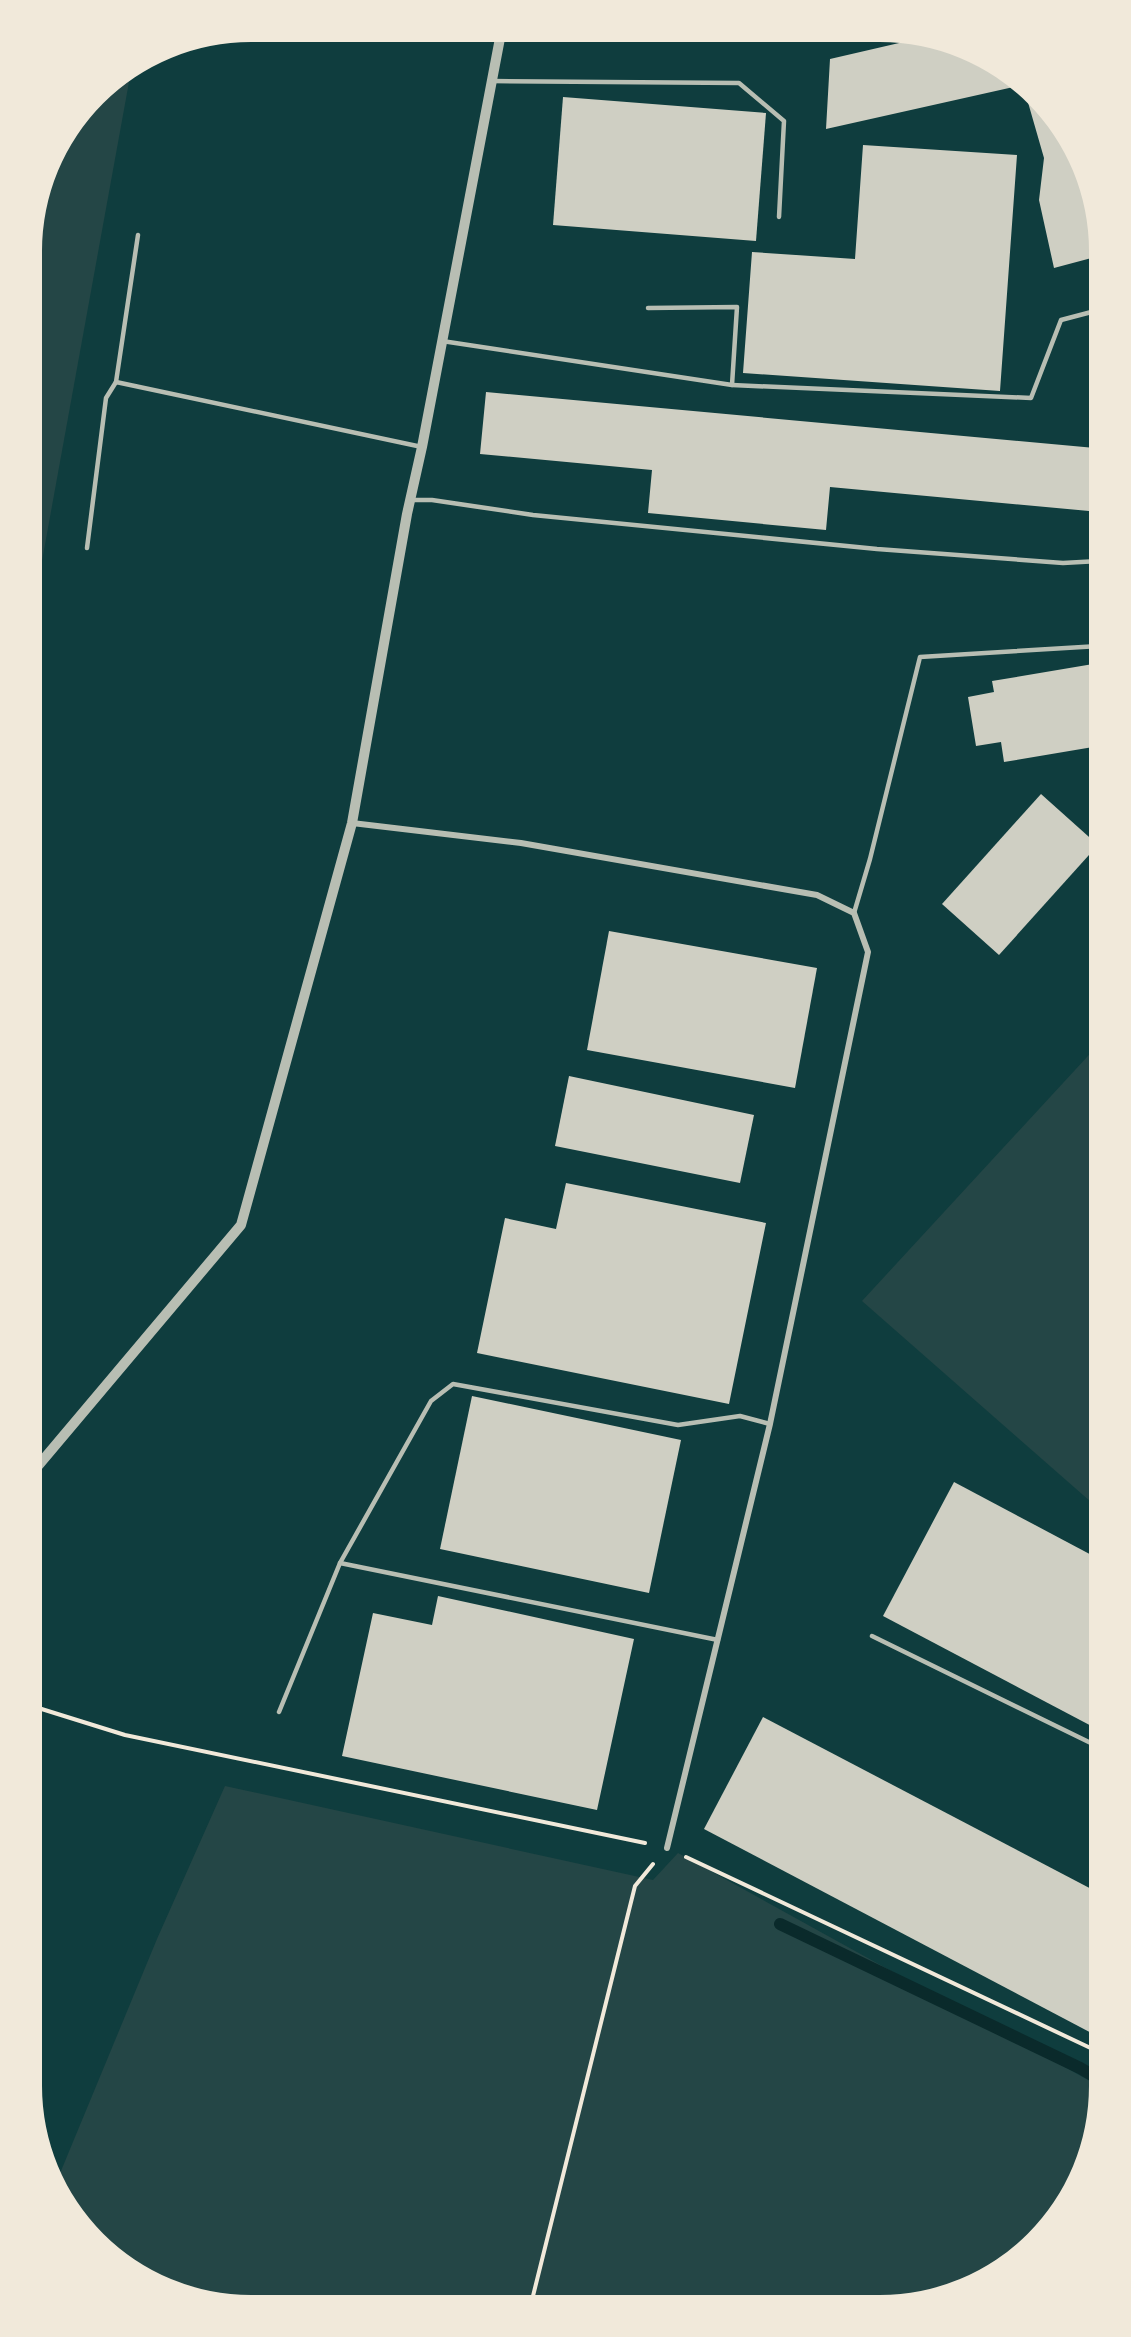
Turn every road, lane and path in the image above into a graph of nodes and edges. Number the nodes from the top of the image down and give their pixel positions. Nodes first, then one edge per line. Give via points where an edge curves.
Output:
1 (499, 42) edge
2 (492, 81) junction
3 (779, 217) dead end
4 (138, 235) dead end
5 (648, 308) dead end
6 (1089, 313) edge
7 (442, 341) junction
8 (116, 382) junction
9 (732, 385) junction
10 (422, 447) junction
11 (412, 500) junction
12 (87, 548) dead end
13 (1089, 562) edge
14 (1089, 647) edge
15 (352, 823) junction
16 (854, 913) junction
17 (770, 1424) junction
18 (42, 1461) edge
19 (340, 1563) junction
20 (872, 1636) dead end
21 (717, 1640) junction
22 (42, 1709) edge
23 (279, 1713) dead end
24 (1089, 1742) edge
25 (667, 1848) junction
26 (1089, 2047) edge
27 (533, 2295) edge

1 - 2 street
2 - 3 lane via 738,83 784,121
2 - 7 street
4 - 8 lane
5 - 9 lane via 736,307
6 - 9 lane via 1061,320 1031,398
7 - 9 lane
7 - 10 street
8 - 10 lane
8 - 12 lane via 106,398
10 - 11 street
11 - 13 lane via 877,549
11 - 15 street
14 - 16 lane via 920,657
15 - 16 street via 521,843 806,893
15 - 18 street via 241,1225
16 - 17 street via 868,952
17 - 19 lane via 740,1416 678,1425 453,1384 431,1401
17 - 21 street
19 - 21 lane
19 - 23 lane
20 - 24 lane
21 - 25 street
22 - 25 path via 125,1735
25 - 26 path
25 - 27 path via 635,1886

